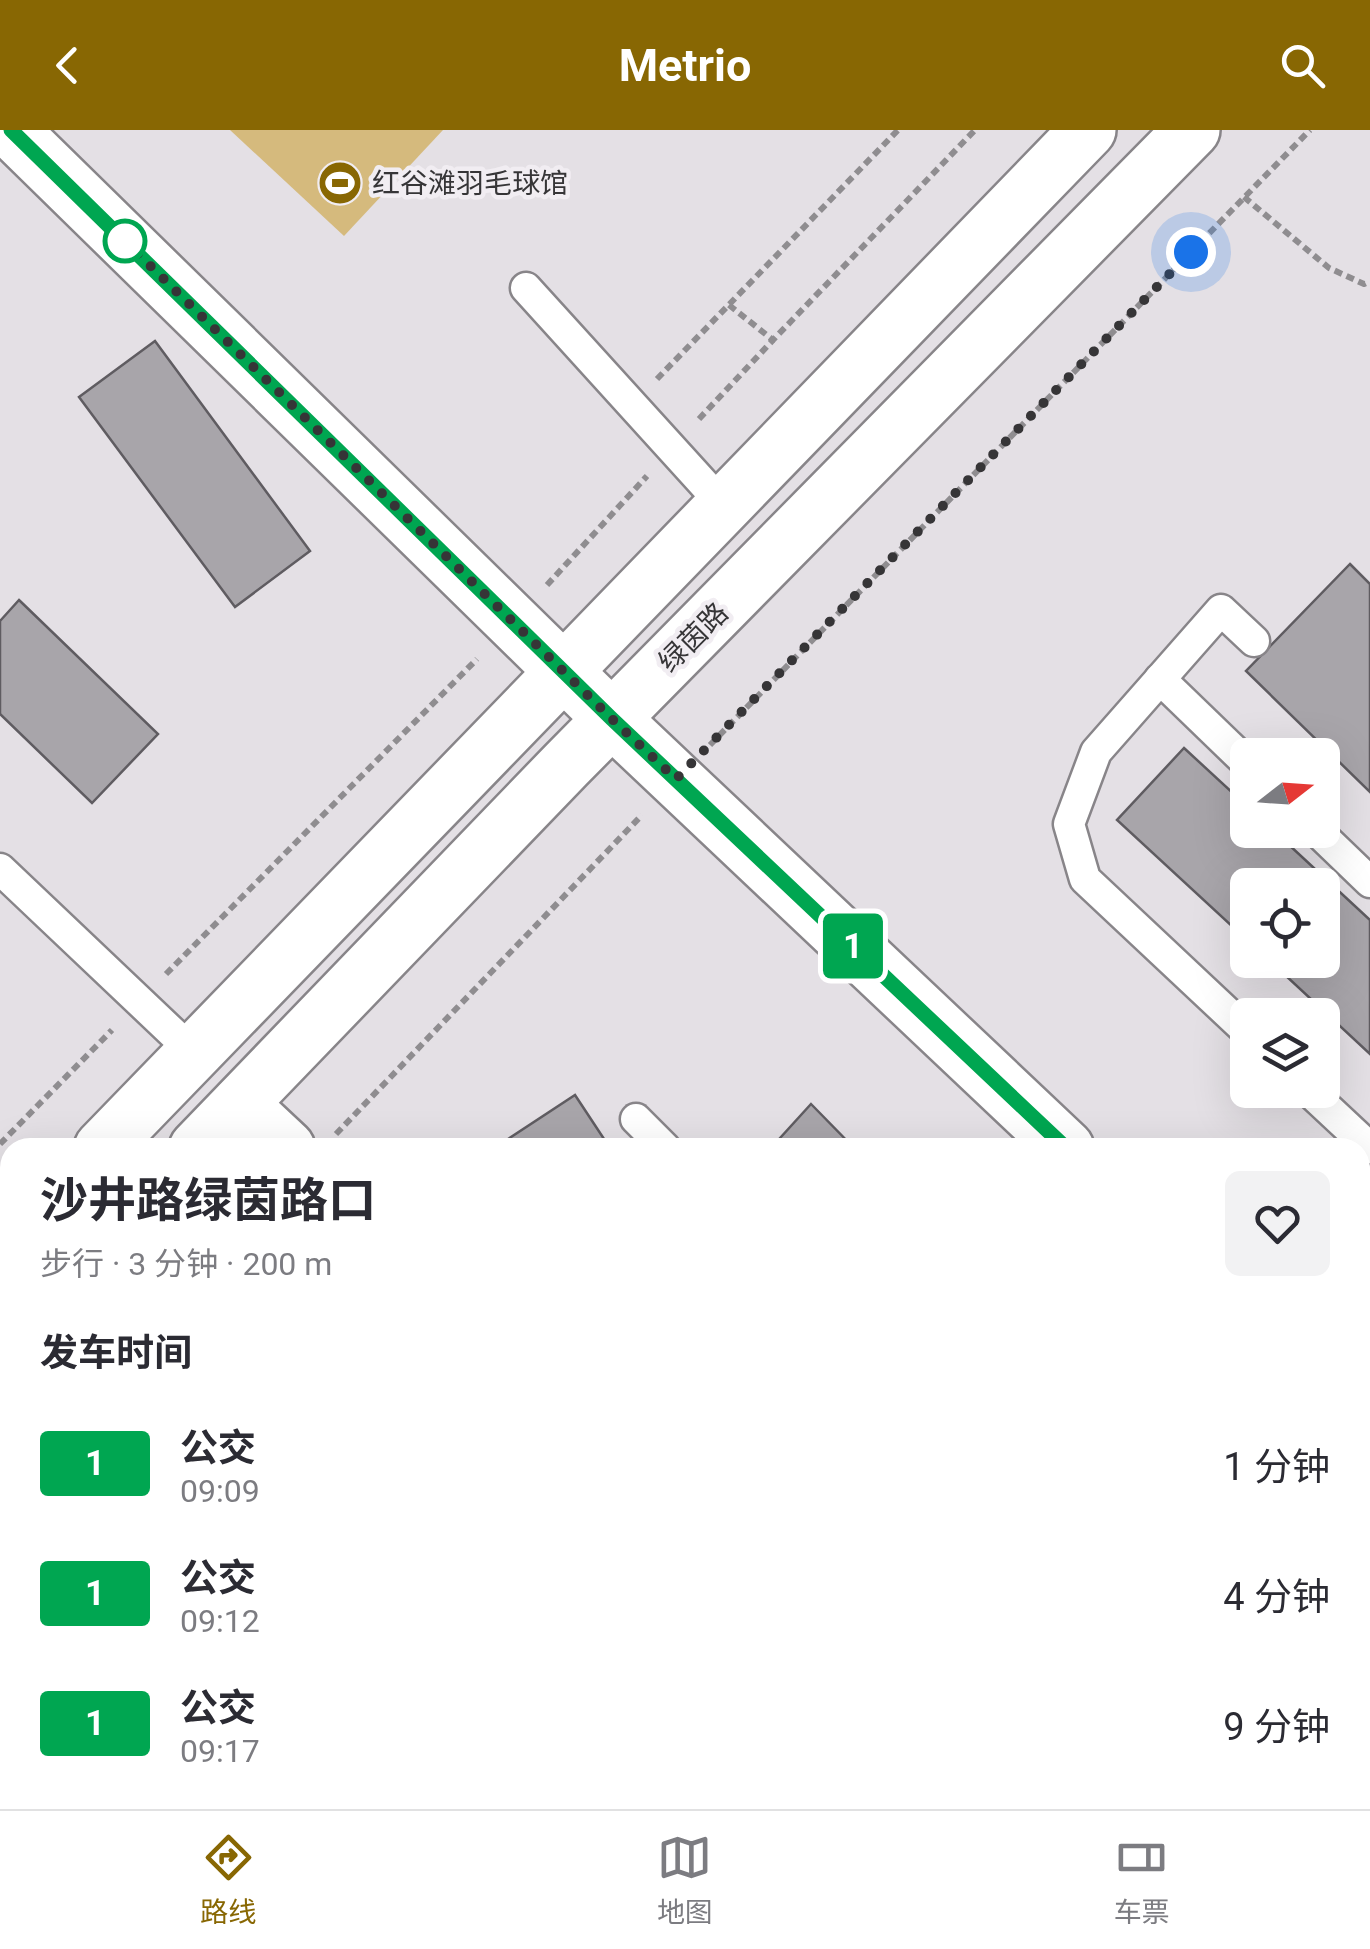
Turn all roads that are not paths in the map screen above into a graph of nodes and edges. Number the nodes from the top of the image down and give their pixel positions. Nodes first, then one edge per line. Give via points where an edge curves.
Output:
1 (11, 130) edge
2 (1088, 130) edge
3 (1192, 130) edge
4 (526, 288) dead end
5 (716, 498) junction
6 (1254, 641) dead end
7 (540, 649) junction
8 (1160, 679) junction
9 (623, 730) junction
10 (1230, 747) edge
11 (1335, 848) edge
12 (0, 869) edge
13 (1370, 882) edge
14 (1230, 1015) edge
15 (194, 1053) junction
16 (240, 1104) junction
17 (1327, 1108) edge
18 (636, 1119) dead end
19 (112, 1138) edge
20 (207, 1138) edge
21 (276, 1138) edge
22 (655, 1138) edge
23 (1055, 1138) edge
24 (1359, 1138) edge

1 - 7 main road
2 - 5 main road via 804,424
3 - 9 main road, 绿茵路
4 - 5 lane
5 - 7 main road
6 - 8 lane via 1221,610
7 - 9 main road
7 - 15 main road
8 - 10 lane
8 - 14 lane via 1096,752 1068,824 1085,879
9 - 16 main road, 绿茵路 via 426,910
9 - 23 main road
11 - 13 lane
12 - 15 lane
15 - 19 main road
16 - 20 main road, 绿茵路
16 - 21 main road
17 - 24 lane
18 - 22 lane

